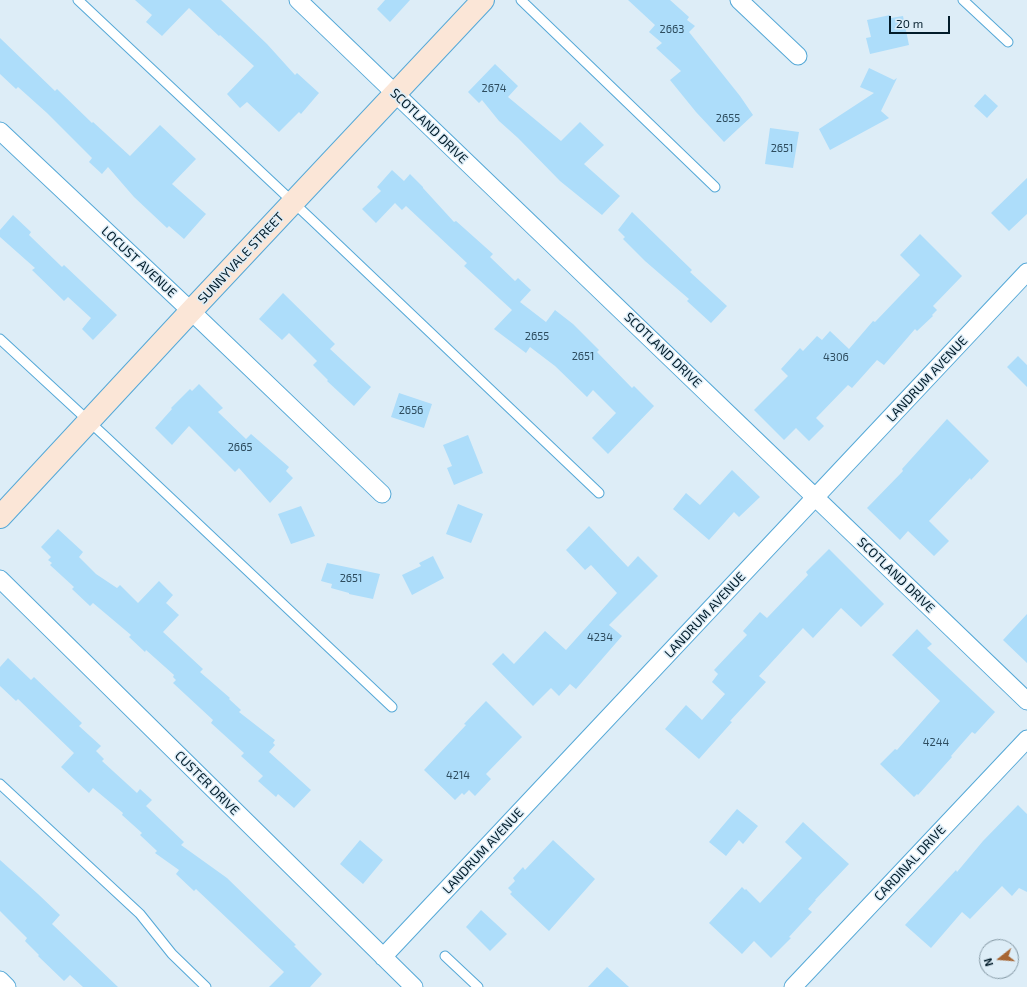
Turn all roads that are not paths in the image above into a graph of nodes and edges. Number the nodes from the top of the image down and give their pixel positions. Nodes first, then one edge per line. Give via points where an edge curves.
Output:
1 (78, 0) edge
2 (298, 0) edge
3 (484, 0) edge
4 (521, 0) edge
5 (739, 0) edge
6 (963, 0) edge
7 (1008, 42) dead end
8 (798, 56) dead end
9 (396, 93) junction
10 (0, 132) edge
11 (714, 186) dead end
12 (292, 202) junction
13 (1027, 272) edge
14 (191, 311) junction
15 (0, 339) edge
16 (89, 421) junction
17 (599, 493) dead end
18 (382, 494) dead end
19 (815, 497) junction
20 (0, 517) edge
21 (0, 580) edge
22 (1027, 701) edge
23 (392, 707) dead end
24 (1027, 739) edge
25 (0, 784) edge
26 (445, 956) dead end
27 (383, 958) junction
28 (0, 980) edge
29 (7, 987) edge
30 (206, 987) edge
31 (414, 987) edge
32 (478, 987) edge
33 (792, 987) edge

1 - 12 lane
2 - 9 street, SCOTLAND DRIVE
3 - 9 street, SUNNYVALE STREET
4 - 11 lane
5 - 8 street
6 - 7 lane
9 - 12 street, SUNNYVALE STREET
9 - 19 street, SCOTLAND DRIVE
10 - 14 street, LOCUST AVENUE
12 - 14 street, SUNNYVALE STREET
12 - 17 lane
13 - 19 street, LANDRUM AVENUE
14 - 16 street, SUNNYVALE STREET
14 - 18 street, LOCUST AVENUE
15 - 16 lane
16 - 20 street, SUNNYVALE STREET
16 - 23 lane
19 - 22 street, SCOTLAND DRIVE
19 - 27 street, LANDRUM AVENUE
21 - 27 street, CUSTER DRIVE
24 - 33 street, CARDINAL DRIVE
25 - 30 lane via 140,914 172,954
26 - 32 lane
27 - 31 street, CUSTER DRIVE
28 - 29 street

